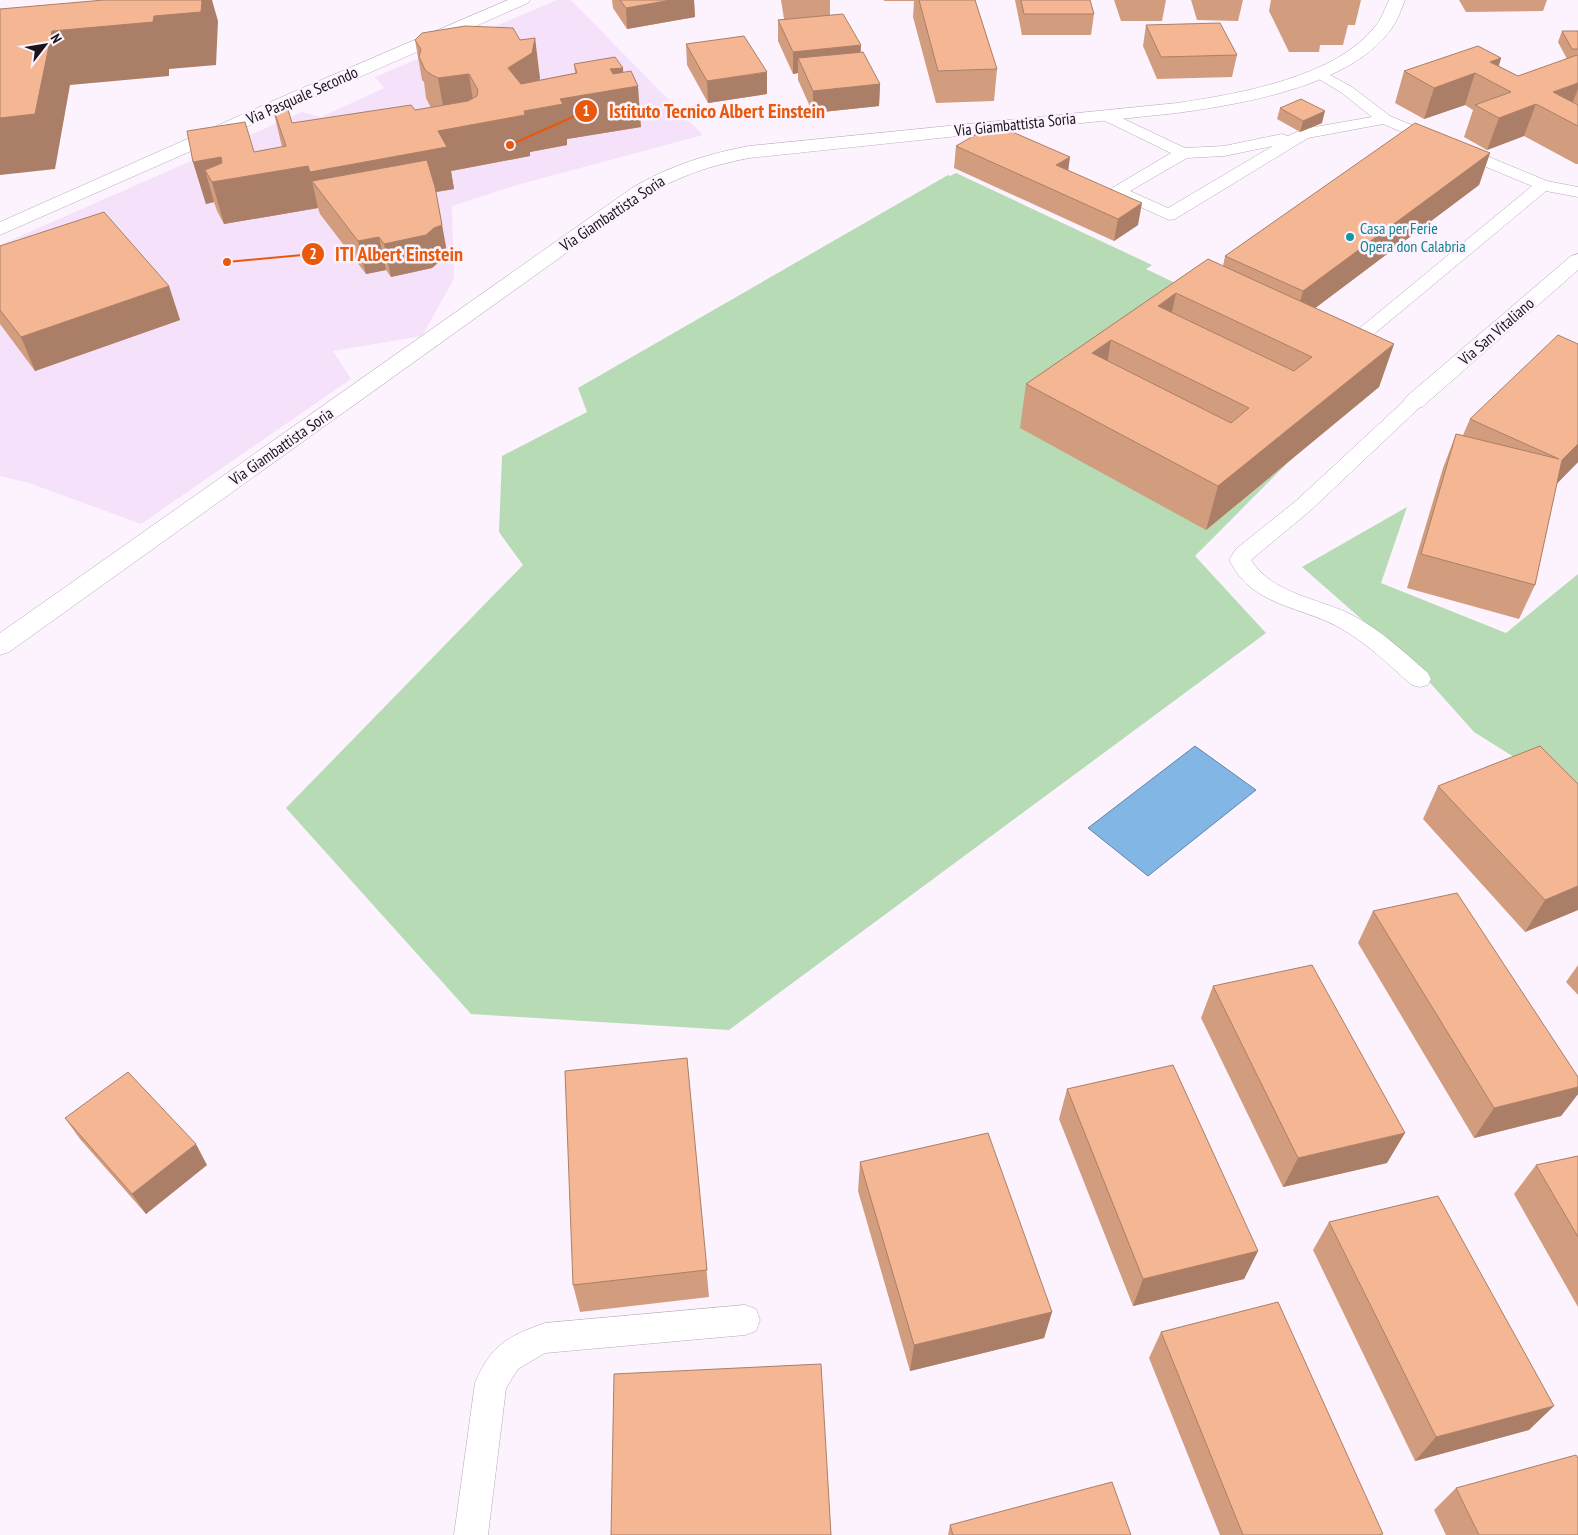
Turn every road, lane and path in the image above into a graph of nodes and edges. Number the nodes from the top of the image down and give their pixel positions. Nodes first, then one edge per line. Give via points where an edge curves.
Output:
1 (522, 0) edge
2 (1397, 0) edge
3 (1319, 73) junction
4 (1104, 115) junction
5 (1385, 119) junction
6 (1303, 134) junction
7 (1184, 153) junction
8 (1543, 185) junction
9 (1578, 192) edge
10 (0, 229) edge
11 (1578, 260) edge
12 (1350, 344) edge
13 (1414, 402) joint
14 (0, 646) edge
15 (1420, 679) dead end
16 (745, 1320) dead end
17 (471, 1535) edge

1 - 10 street, Via Pasquale Secondo
2 - 3 street, Via Giambattista Soria via 1389,22 1372,40
3 - 4 street, Via Giambattista Soria via 1222,102
3 - 5 lane
4 - 7 lane
4 - 14 street, Via Giambattista Soria via 749,152 691,166 663,178
5 - 6 lane
5 - 8 lane
6 - 7 lane via 1243,148
6 - 7 lane via 1169,215 1118,190
8 - 9 lane
8 - 12 lane
11 - 13 street, Via San Vitaliano
13 - 15 lane via 1240,560 1244,569 1264,588 1346,621 1367,634
16 - 17 lane via 545,1338 528,1344 507,1358 491,1382

